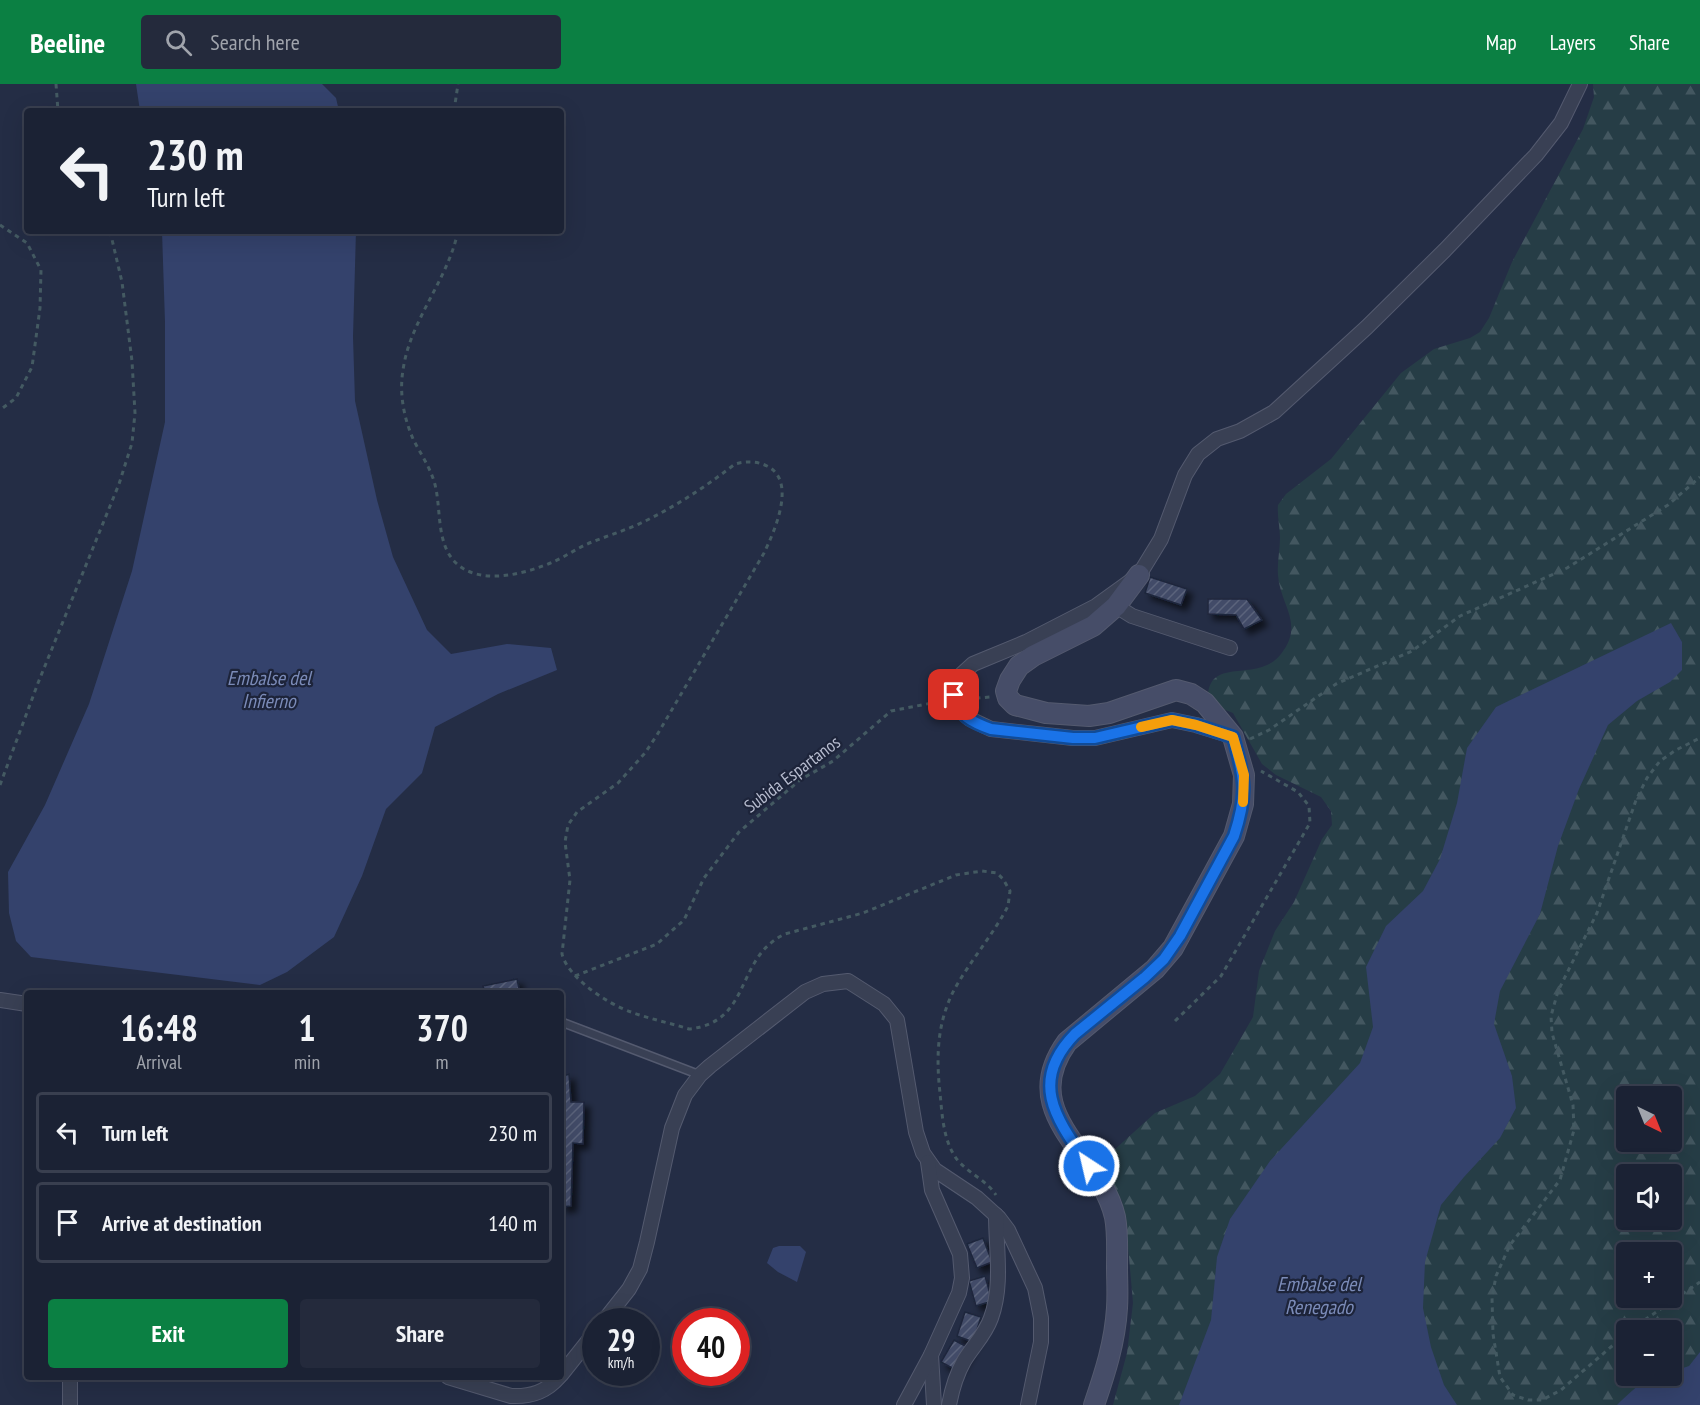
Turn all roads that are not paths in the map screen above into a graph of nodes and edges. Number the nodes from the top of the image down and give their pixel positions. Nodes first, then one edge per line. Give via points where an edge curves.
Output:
1 (1580, 84) edge
2 (1139, 575) junction
3 (1116, 606) junction
4 (1230, 648) dead end
5 (1233, 737) junction
6 (0, 1000) edge
7 (24, 1004) edge
8 (564, 1023) dead end
9 (700, 1075) junction
10 (928, 1162) junction
11 (997, 1217) junction
12 (614, 1308) edge
13 (582, 1348) edge
14 (931, 1355) junction
15 (564, 1371) edge
16 (70, 1380) edge
17 (459, 1380) edge
18 (556, 1380) edge
19 (70, 1405) edge
20 (904, 1405) edge
21 (934, 1405) edge
22 (949, 1405) edge
23 (1028, 1405) edge
24 (1094, 1405) edge

1 - 2 street via 1547,142 1374,320 1274,412 1217,439 1198,454 1185,474 1161,539
2 - 3 street
2 - 5 street via 1096,606 973,664 957,682 958,709 980,725 1003,731 1095,738 1172,720
3 - 4 street via 1132,616
3 - 5 street via 1093,626 1025,660 1014,673 1006,695 1015,705 1046,713 1089,716 1183,691 1205,703
5 - 24 street via 1244,775 1243,804 1234,836 1173,948 1155,969 1067,1042 1052,1071 1050,1091 1055,1113 1102,1185 1117,1230 1115,1328
6 - 7 street
8 - 9 lane
9 - 10 street via 806,992 823,984 848,981 884,1004 897,1020 919,1143
9 - 12 street via 675,1116 640,1269
10 - 11 street
10 - 14 street via 932,1190 963,1269 958,1293
11 - 22 street via 999,1279 995,1306 983,1335 958,1372
11 - 23 street via 1024,1261 1039,1303 1041,1342
13 - 15 street
14 - 20 street
14 - 21 street
16 - 19 street
17 - 18 street via 519,1396 536,1394

